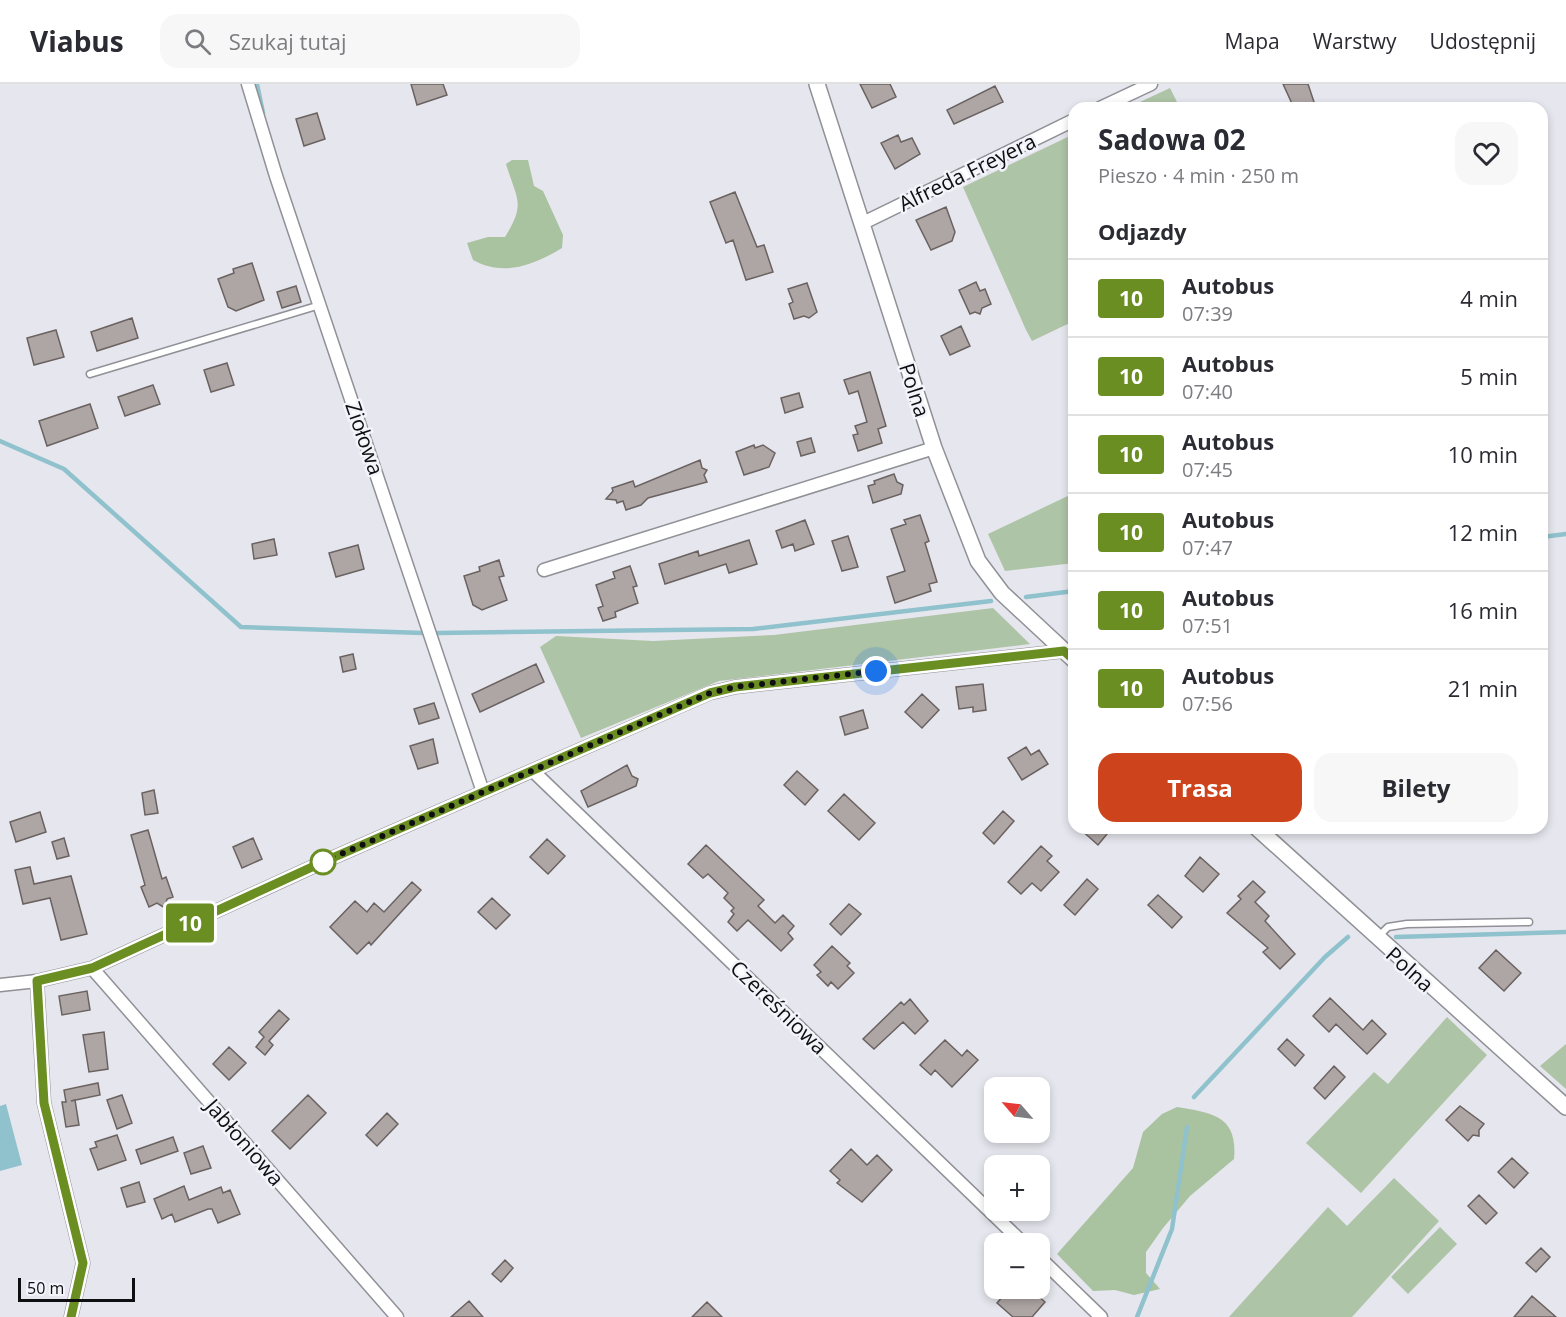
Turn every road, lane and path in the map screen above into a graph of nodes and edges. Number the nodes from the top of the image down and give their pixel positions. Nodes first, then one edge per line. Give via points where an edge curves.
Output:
1 (248, 84) edge
2 (817, 84) edge
3 (1151, 84) edge
4 (1113, 102) edge
5 (1068, 123) edge
6 (861, 224) junction
7 (321, 305) junction
8 (90, 374) dead end
9 (934, 448) junction
10 (544, 570) dead end
11 (1068, 654) edge
12 (1068, 655) edge
13 (533, 771) junction
14 (483, 792) junction
15 (1263, 834) edge
16 (1529, 922) dead end
17 (1377, 939) junction
18 (92, 968) junction
19 (37, 981) junction
20 (0, 985) edge
21 (1566, 1107) edge
22 (1013, 1233) edge
23 (1050, 1268) edge
24 (70, 1317) edge
25 (397, 1317) edge
26 (1101, 1317) edge

1 - 7 street, Ziołowa
2 - 6 street, Polna
3 - 4 street
5 - 6 street, Alfreda Freyera
6 - 9 street, Polna
7 - 8 lane
7 - 14 street, Ziołowa
9 - 10 street
9 - 11 street, Polna via 987,577
12 - 13 street via 735,687 710,693
13 - 14 street
13 - 22 street, Czereśniowa
14 - 18 street
15 - 17 street, Polna
16 - 17 lane via 1407,924 1388,927
17 - 21 street, Polna
18 - 19 street
18 - 25 street, Jabłoniowa
19 - 20 street
19 - 24 street via 44,1103 83,1263
23 - 26 street

